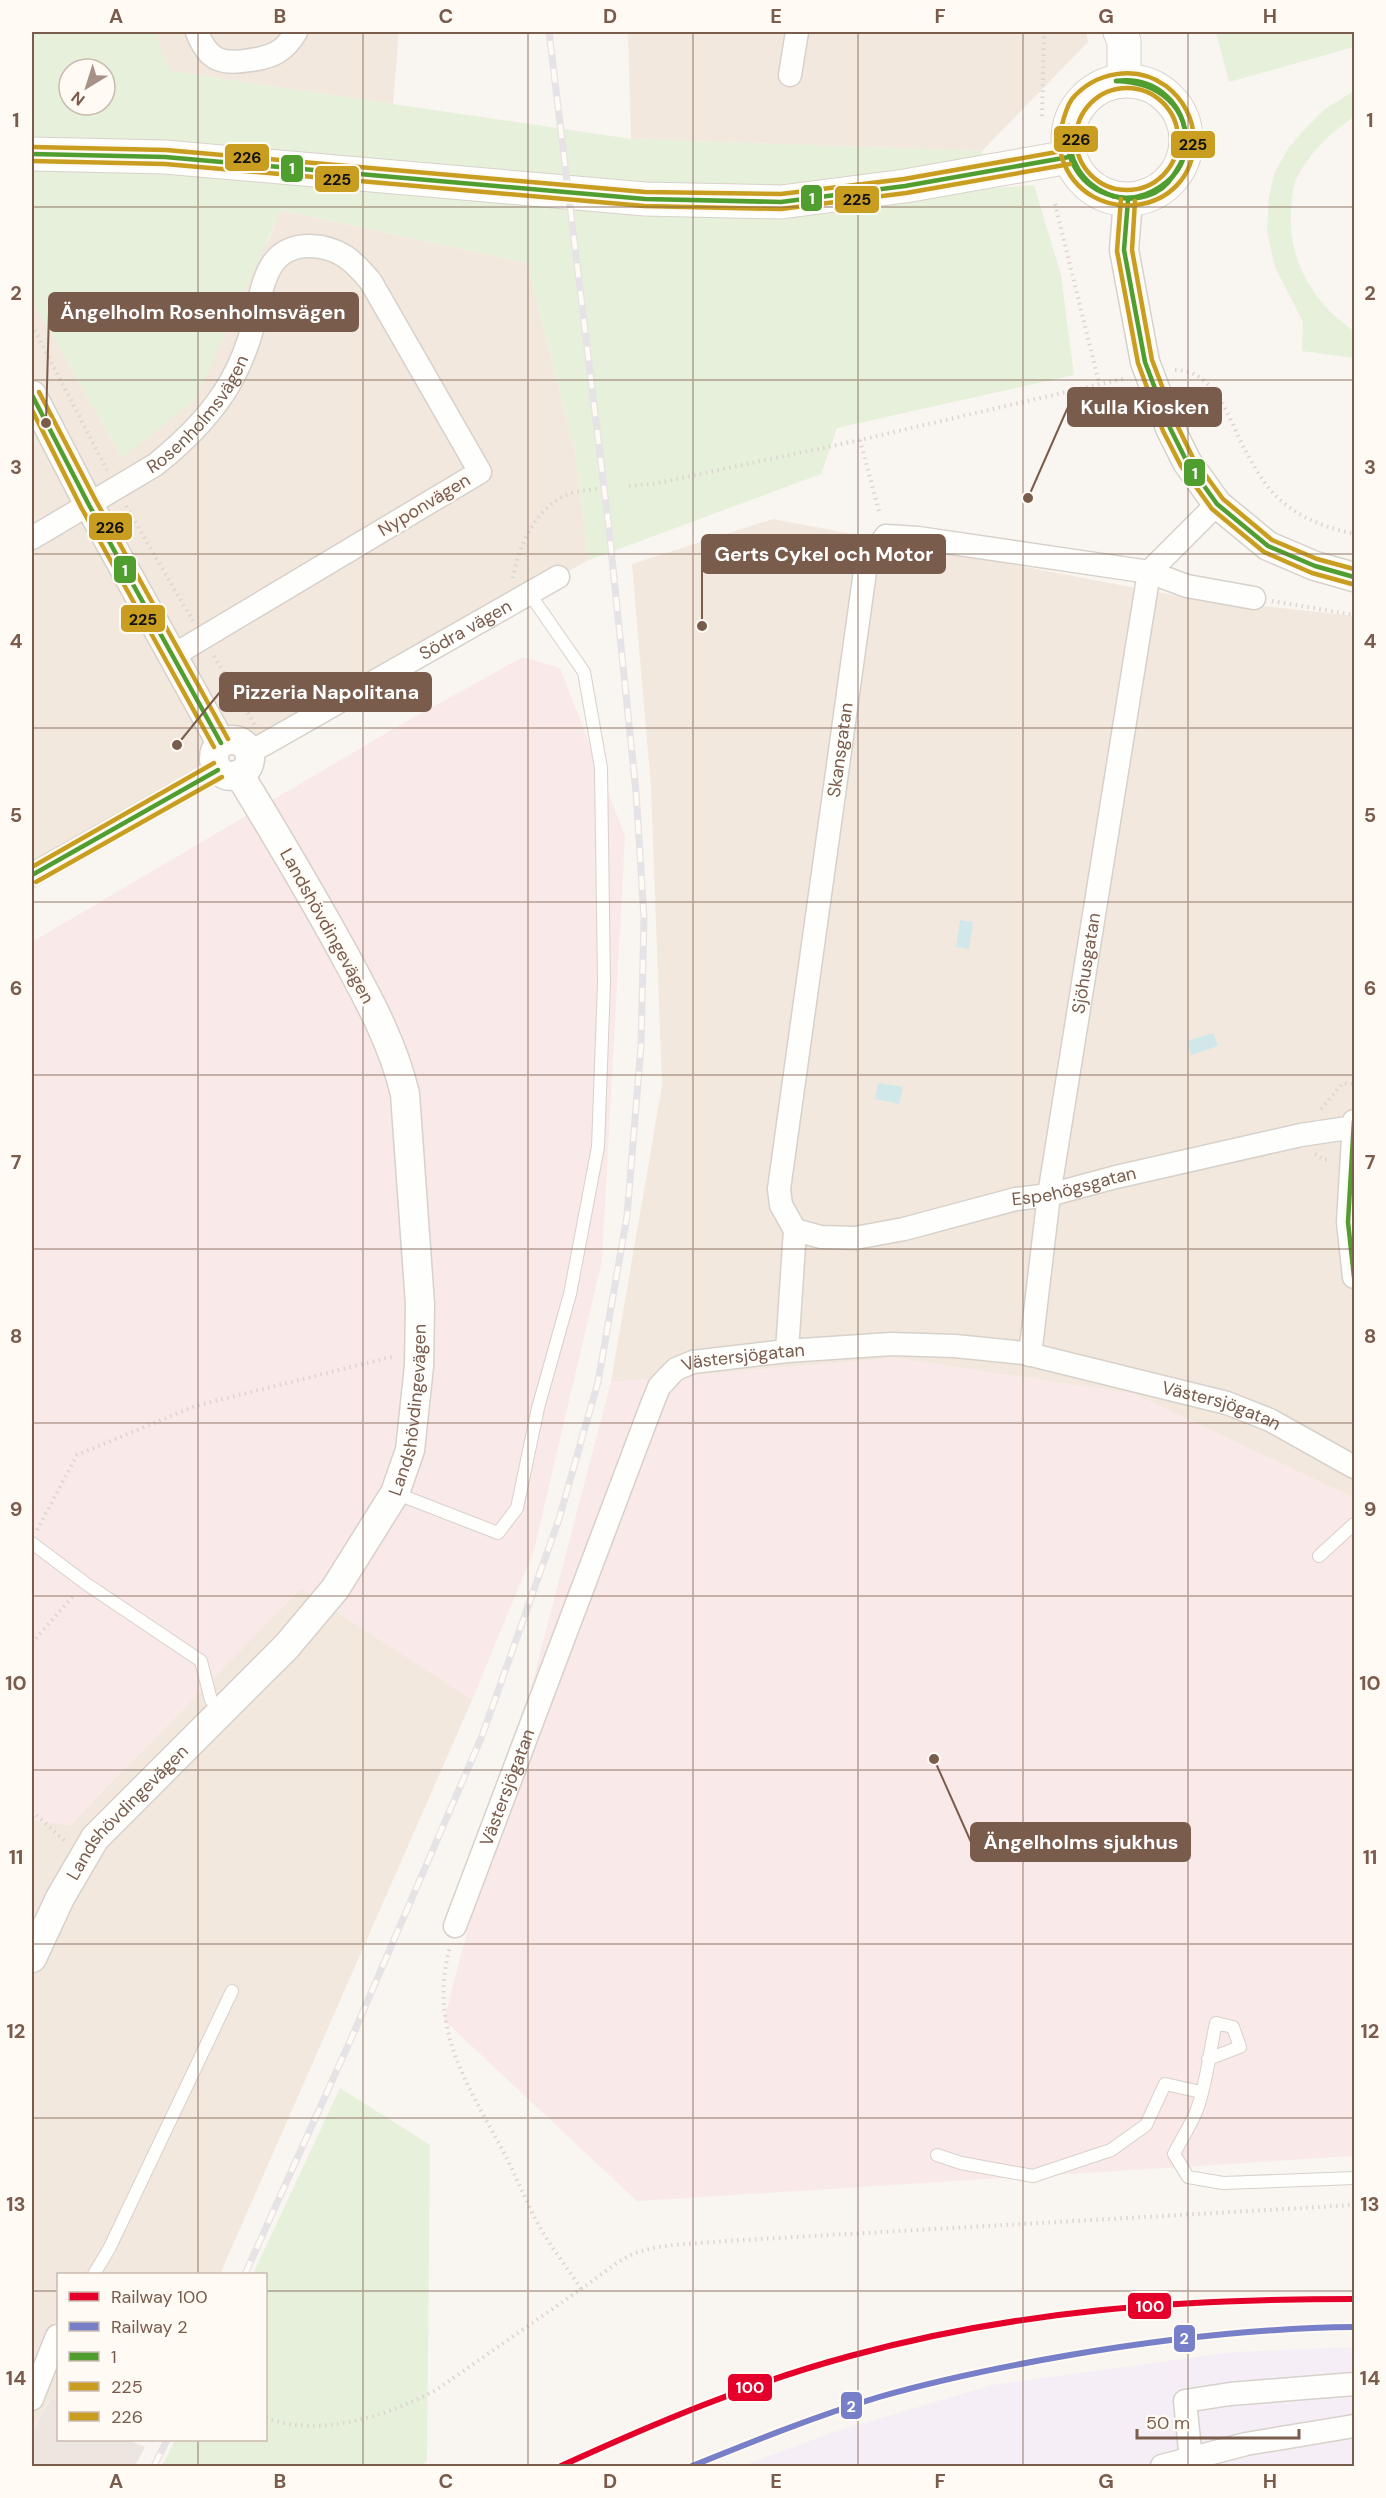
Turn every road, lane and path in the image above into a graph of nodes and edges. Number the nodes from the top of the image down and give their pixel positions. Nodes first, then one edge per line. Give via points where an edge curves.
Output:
1 (197, 32) edge
2 (296, 32) edge
3 (797, 32) edge
4 (1044, 32) edge
5 (1120, 32) edge
6 (790, 75) dead end
7 (1124, 80) junction
8 (1042, 116) dead end
9 (32, 153) edge
10 (1069, 157) junction
11 (1128, 200) junction
12 (1055, 204) dead end
13 (340, 252) joint
14 (32, 325) edge
15 (1169, 371) dead end
16 (1129, 378) dead end
17 (1099, 383) junction
18 (32, 395) edge
19 (861, 440) junction
20 (629, 486) dead end
21 (117, 488) junction
22 (597, 489) dead end
23 (89, 504) junction
24 (1217, 504) junction
25 (1354, 534) edge
26 (886, 537) junction
27 (32, 538) edge
28 (1149, 572) junction
29 (1354, 577) edge
30 (558, 578) dead end
31 (529, 593) junction
32 (1254, 598) joint
33 (509, 605) junction
34 (1354, 615) edge
35 (203, 637) junction
36 (174, 654) junction
37 (239, 756) junction
38 (32, 875) edge
39 (1354, 1125) edge
40 (1049, 1195) junction
41 (795, 1230) junction
42 (1353, 1265) edge
43 (787, 1351) junction
44 (403, 1354) dead end
45 (1030, 1355) junction
46 (1354, 1467) edge
47 (395, 1493) junction
48 (1354, 1524) edge
49 (34, 1538) edge
50 (1319, 1556) dead end
51 (85, 1583) junction
52 (32, 1643) edge
53 (222, 1712) junction
54 (32, 1811) edge
55 (71, 1846) dead end
56 (455, 1926) joint
57 (32, 1958) edge
58 (232, 1991) dead end
59 (1208, 2059) dead end
60 (1201, 2092) junction
61 (937, 2155) dead end
62 (1354, 2178) edge
63 (1354, 2205) edge
64 (95, 2273) edge
65 (581, 2289) junction
66 (57, 2337) edge
67 (1354, 2384) edge
68 (32, 2399) edge
69 (267, 2418) edge
70 (1354, 2426) edge
71 (1191, 2460) junction
72 (1162, 2466) edge

1 - 2 street via 211,55 234,63 275,55
3 - 6 street
4 - 8 path
5 - 7 main road via 1124,41
7 - 10 main road via 1103,84 1085,96 1072,114 1067,135
7 - 11 main road via 1145,82 1164,92 1178,108 1186,127 1186,148 1180,168 1167,184 1149,195
9 - 10 main road via 165,157 645,199 781,202 905,186
10 - 11 main road via 1092,188 1109,197
11 - 24 street via 1124,250 1145,362 1178,445
12 - 17 path
13 - 21 street, Rosenholmsvägen via 324,247 295,247 273,263 264,277 245,351 230,382 174,450
13 - 35 street, Nyponvägen via 370,282 480,472
14 - 21 path
15 - 25 path via 1184,371 1208,384 1223,404 1260,476 1287,506 1303,517
16 - 17 path
17 - 19 path
18 - 23 street, Landshövdingevägen
19 - 20 path
19 - 26 path
21 - 23 street, Rosenholmsvägen
21 - 35 path
22 - 33 path via 558,499 538,519 520,550
23 - 27 street, Rosenholmsvägen
23 - 36 street, Landshövdingevägen
24 - 28 street
24 - 29 street via 1268,546
26 - 28 street via 918,538
26 - 41 street, Skansgatan via 866,564 778,1189 781,1205
28 - 32 street via 1187,586
28 - 40 street, Sjöhusgatan
30 - 31 street, Södra vägen
31 - 33 street, Södra vägen
31 - 47 lane via 584,672 601,768 604,983 598,1147 570,1294 538,1408 517,1508 498,1533
32 - 34 path
33 - 37 street, Södra vägen
35 - 36 street, Nyponvägen
35 - 37 path
36 - 37 street, Landshövdingevägen
37 - 38 street, Södra vägen
37 - 47 street, Landshövdingevägen via 399,1065 405,1094 420,1355 410,1450
39 - 40 street, Espehögsgatan
39 - 42 street via 1348,1222
40 - 41 street, Espehögsgatan via 1016,1199 855,1238 821,1237
40 - 45 street, Sjöhusgatan
41 - 43 street
43 - 45 street, Västersjögatan via 891,1344 955,1346
43 - 56 street, Västersjögatan via 693,1362 676,1369 659,1388
44 - 49 path via 195,1406 77,1455
45 - 46 street, Västersjögatan via 1227,1403 1270,1420
47 - 53 street, Landshövdingevägen via 335,1589 287,1646
48 - 50 lane
49 - 51 lane
51 - 52 path
51 - 53 lane via 201,1661 211,1700
53 - 57 street, Landshövdingevägen via 96,1838 60,1898
54 - 55 path
56 - 65 path via 442,1992 452,2051 539,2226
58 - 64 lane
59 - 60 lane
60 - 61 lane via 1165,2084 1146,2125 1111,2150 1033,2176
60 - 62 lane via 1197,2110 1174,2154 1188,2176 1223,2183
63 - 65 path via 663,2247 625,2258
65 - 69 path via 436,2390 411,2403 377,2415 329,2424 302,2425
66 - 68 street
67 - 71 street via 1185,2401
70 - 71 street via 1246,2444
71 - 72 street

